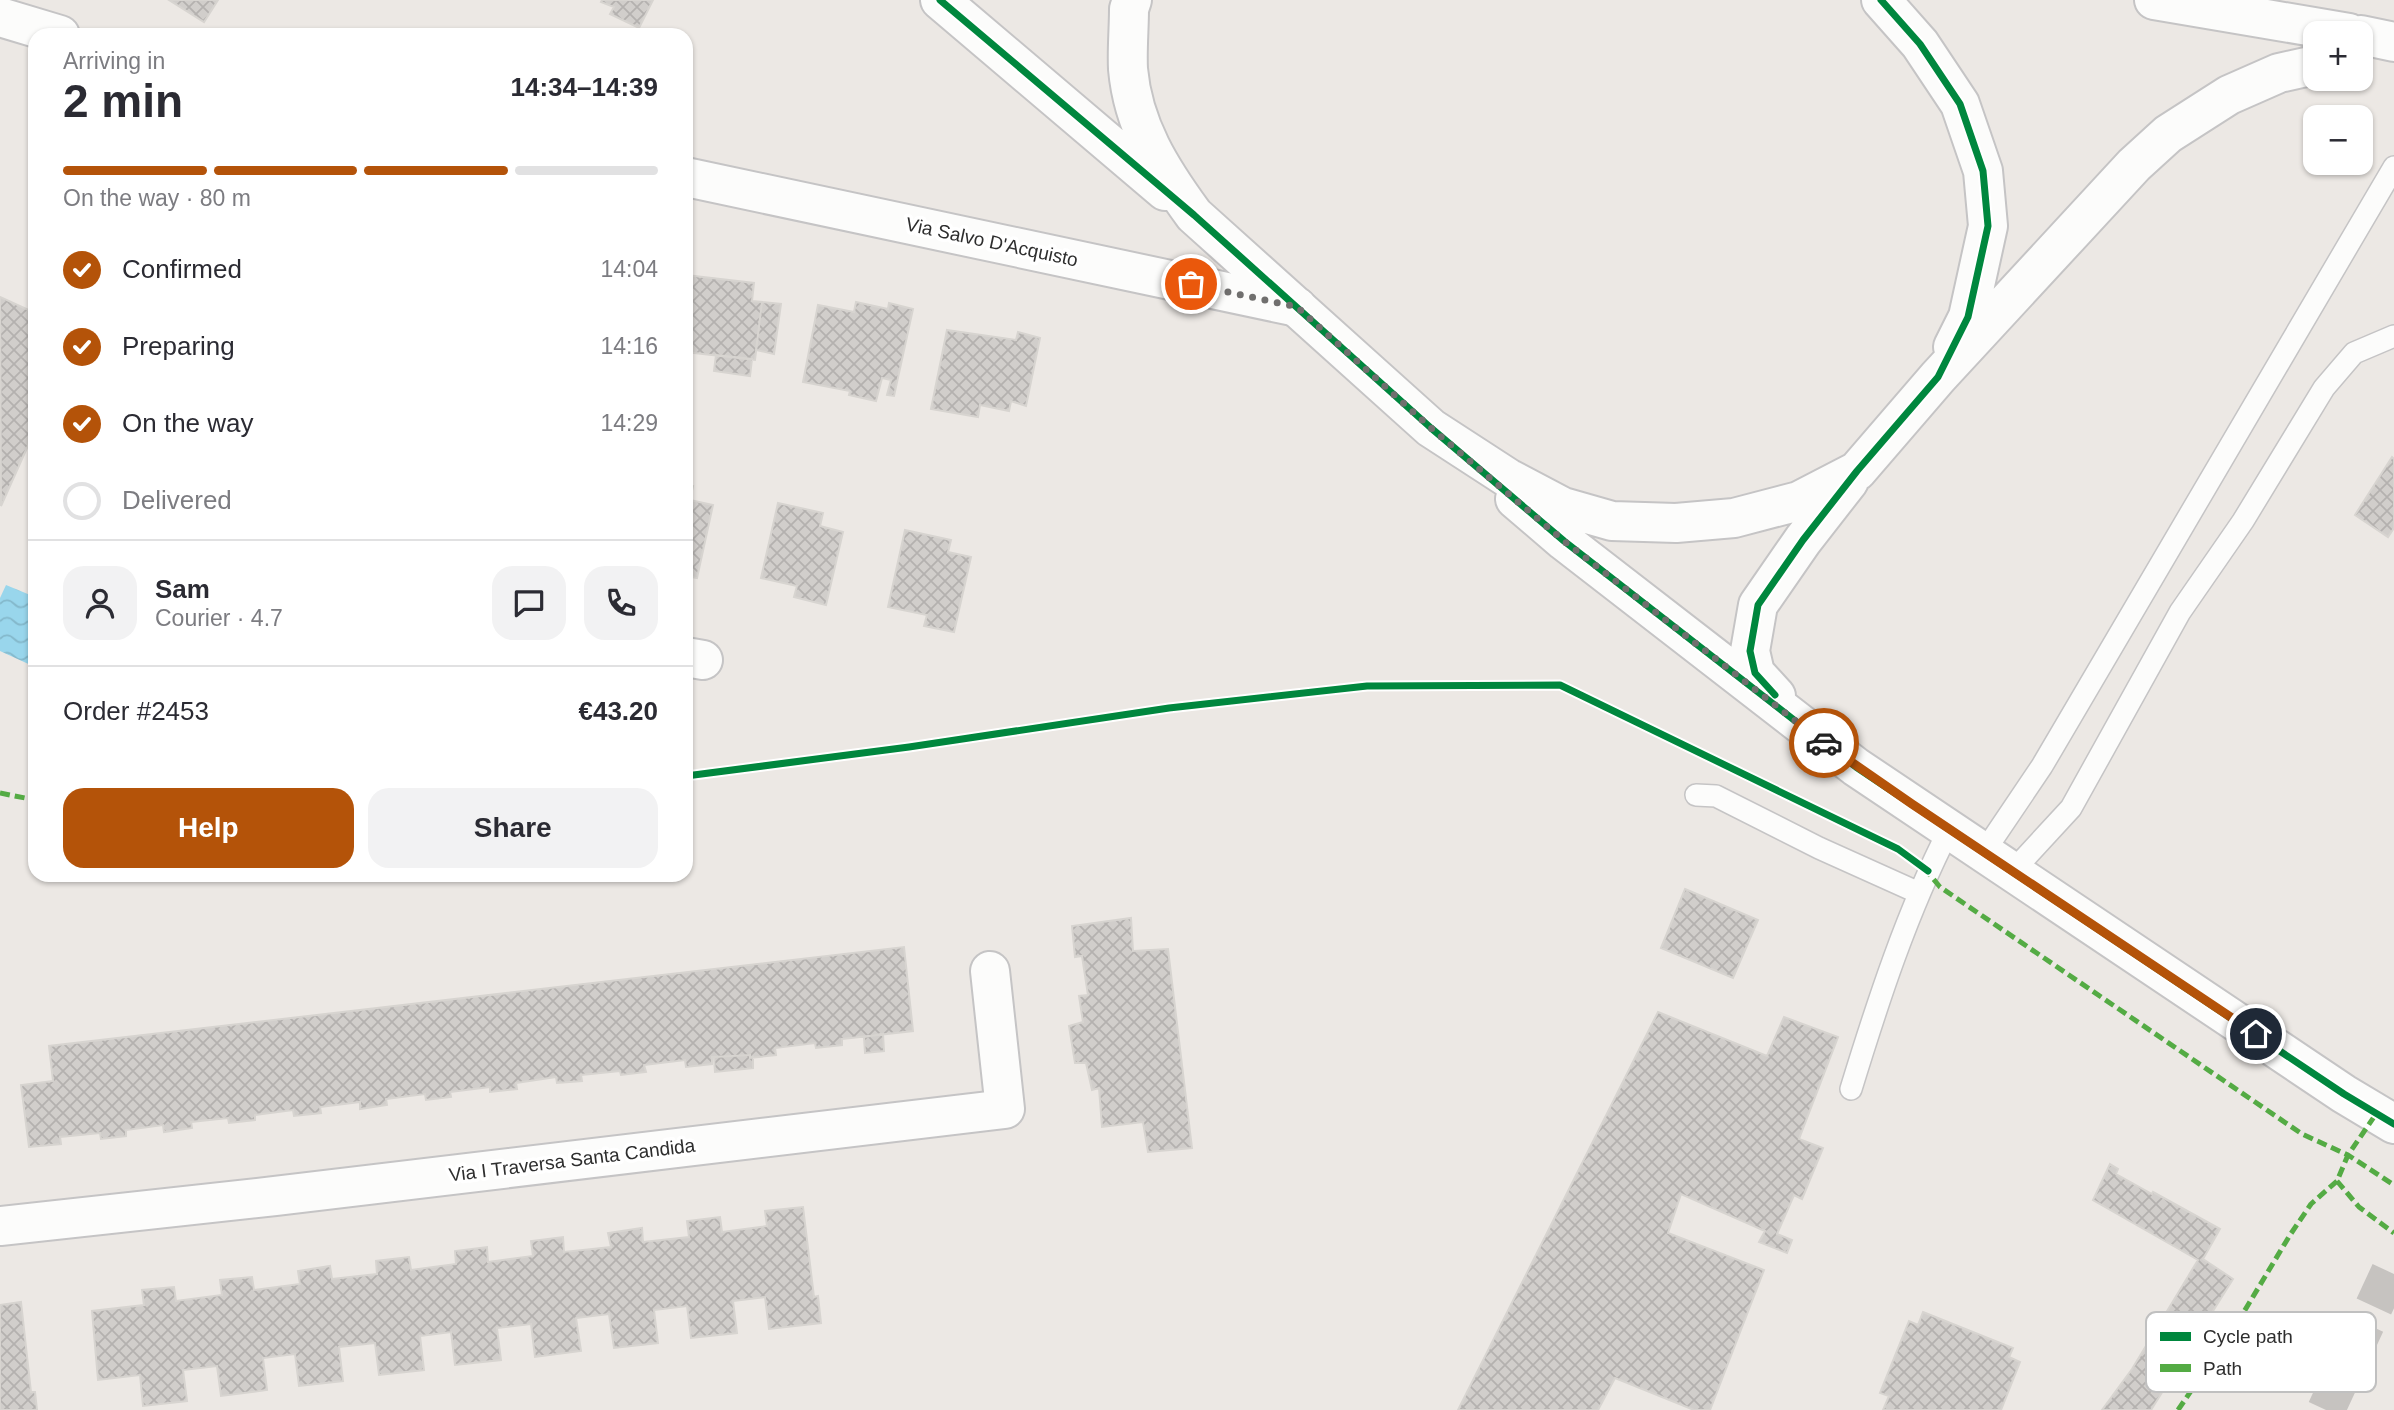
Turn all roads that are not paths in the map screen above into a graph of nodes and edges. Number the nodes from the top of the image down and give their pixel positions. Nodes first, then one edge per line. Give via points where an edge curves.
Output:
1 (940, 0) edge
2 (1132, 0) edge
3 (1881, 0) edge
4 (2154, 0) edge
5 (0, 17) edge
6 (2303, 25) edge
7 (37, 28) edge
8 (2373, 38) edge
9 (2394, 42) edge
10 (2373, 57) edge
11 (2394, 58) edge
12 (2303, 68) edge
13 (2394, 167) edge
14 (693, 178) edge
15 (1194, 215) junction
16 (1297, 307) junction
17 (2394, 336) edge
18 (1938, 377) junction
19 (1431, 428) junction
20 (1857, 471) junction
21 (1803, 727) junction
22 (1696, 795) dead end
23 (1949, 830) junction
24 (1998, 862) junction
25 (1919, 893) junction
26 (990, 971) dead end
27 (1851, 1089) dead end
28 (2394, 1124) edge
29 (0, 1226) edge

1 - 15 street
2 - 15 street via 1128,69 1141,126 1163,173
3 - 18 street via 1920,44 1960,104 1983,171 1988,226 1968,317
4 - 6 street
5 - 7 street
8 - 9 street
10 - 11 street
12 - 18 street via 2229,94 2168,134
13 - 24 lane via 2042,766
14 - 16 street, Via Salvo D'Acquisto
15 - 16 street
16 - 19 street
17 - 24 lane via 2354,353 2324,388 2180,612 2071,808
18 - 20 street
19 - 20 street via 1563,507 1612,521 1676,523 1734,518 1799,501
19 - 21 street via 1564,541
20 - 21 street via 1758,605 1750,651 1755,673
21 - 23 street
22 - 25 lane via 1716,796
23 - 24 street
23 - 25 lane
24 - 28 street
25 - 27 lane via 1876,1005
26 - 29 street, Via I Traversa Santa Candida via 1004,1109

